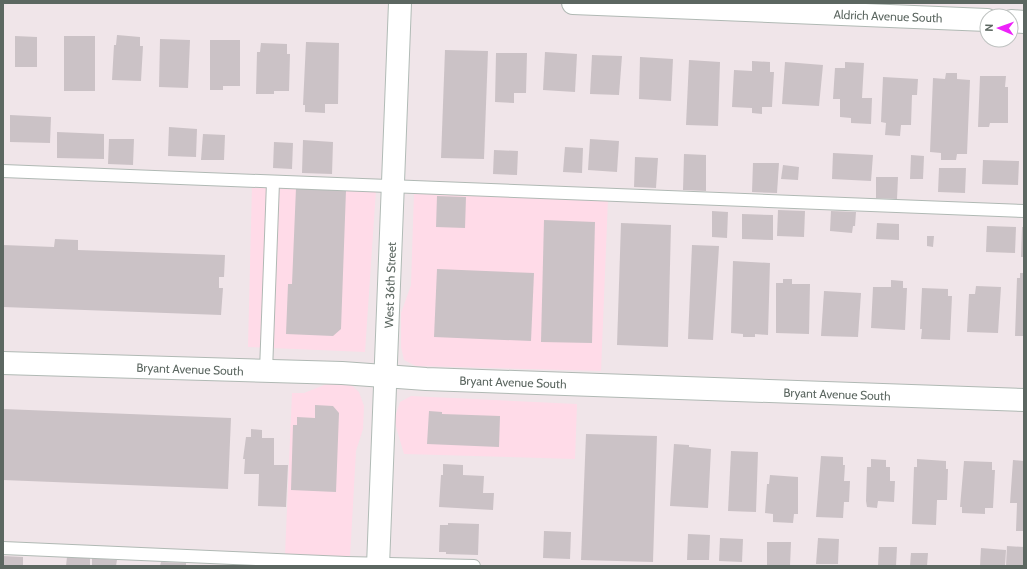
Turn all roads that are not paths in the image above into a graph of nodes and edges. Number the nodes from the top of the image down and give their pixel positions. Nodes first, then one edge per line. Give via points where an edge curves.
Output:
1 (400, 3) edge
2 (573, 3) edge
3 (979, 20) edge
4 (3, 171) edge
5 (273, 182) junction
6 (392, 187) junction
7 (1024, 211) edge
8 (3, 362) edge
9 (266, 371) junction
10 (387, 376) junction
11 (1024, 400) edge
12 (3, 548) edge
13 (378, 565) edge
14 (474, 566) edge

1 - 6 street, West 36th Street
2 - 3 street, Aldrich Avenue South
4 - 5 lane
5 - 6 lane
5 - 9 lane
6 - 7 lane
6 - 10 street, West 36th Street
8 - 9 street, Bryant Avenue South
9 - 10 street, Bryant Avenue South
10 - 11 street, Bryant Avenue South
10 - 13 street, West 36th Street
12 - 13 lane
13 - 14 lane

